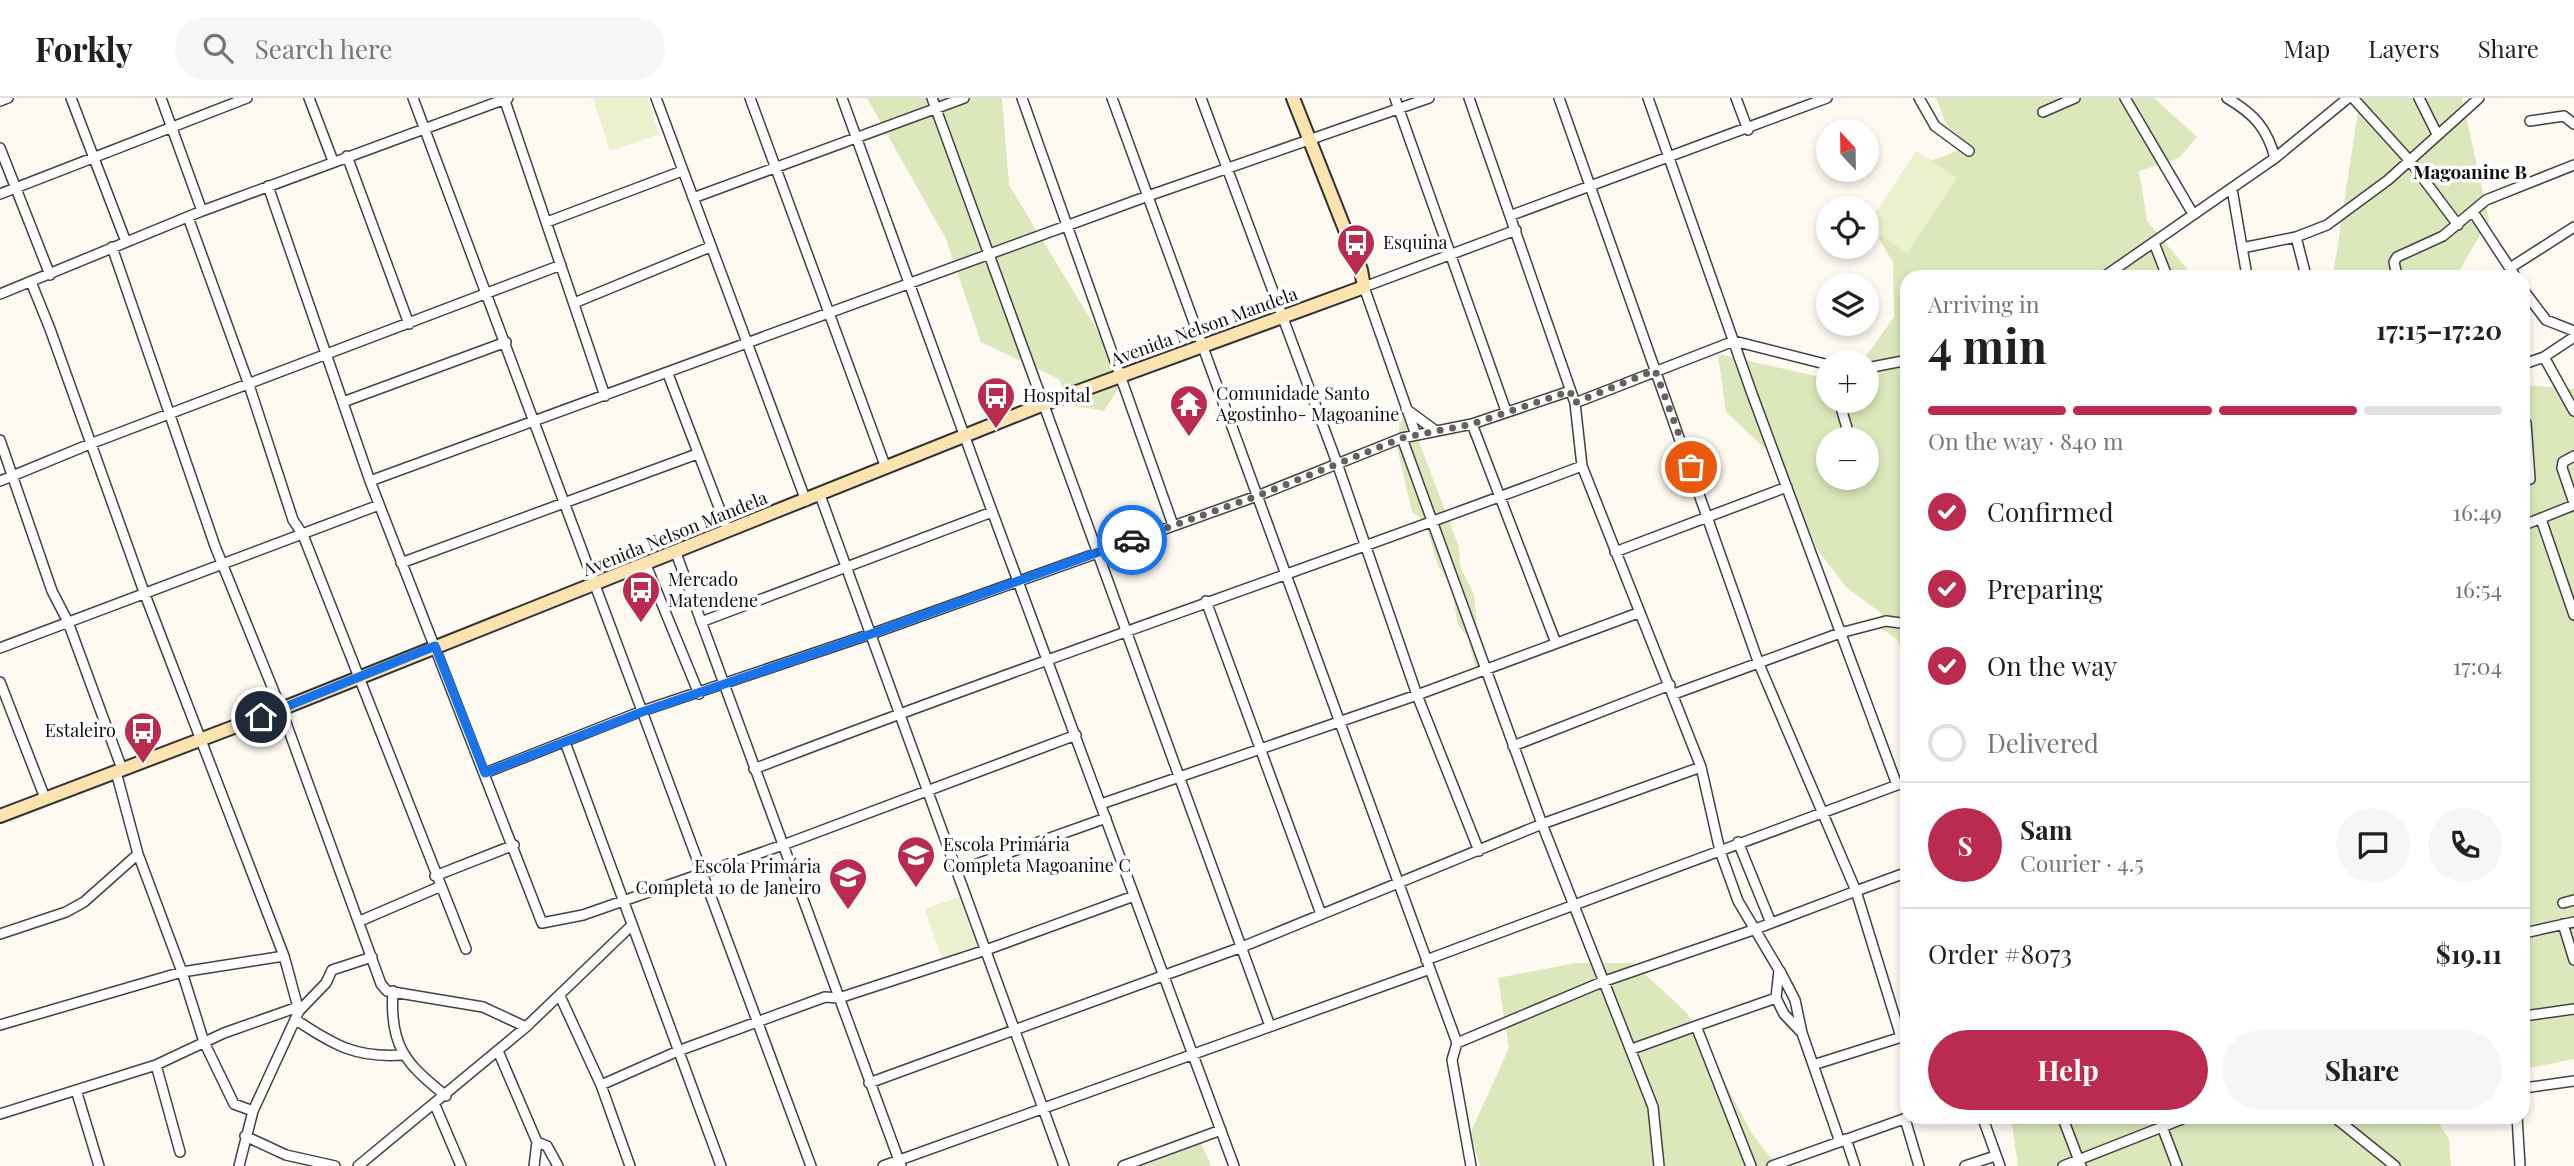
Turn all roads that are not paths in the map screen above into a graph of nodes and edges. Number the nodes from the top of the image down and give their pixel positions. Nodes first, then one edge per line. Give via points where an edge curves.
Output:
1 (8, 98) edge
2 (71, 98) edge
3 (161, 98) edge
4 (247, 98) edge
5 (309, 98) edge
6 (413, 98) edge
7 (506, 98) edge
8 (656, 98) edge
9 (750, 98) edge
10 (842, 98) edge
11 (964, 98) edge
12 (1022, 98) edge
13 (1111, 98) edge
14 (1201, 98) edge
15 (1293, 98) edge
16 (1395, 98) edge
17 (1429, 98) edge
18 (1469, 98) edge
19 (1559, 98) edge
20 (1648, 98) edge
21 (1736, 98) edge
22 (1827, 98) edge
23 (1919, 98) edge
24 (2075, 98) edge
25 (2125, 98) edge
26 (2227, 98) edge
27 (2351, 98) edge
28 (2419, 98) edge
29 (2479, 98) edge
30 (0, 101) edge
31 (934, 103) edge
32 (1399, 109) junction
33 (2043, 112) dead end
34 (2530, 121) dead end
35 (2574, 124) edge
36 (171, 127) junction
37 (424, 128) junction
38 (1748, 130) junction
39 (2437, 134) junction
40 (856, 138) junction
41 (1309, 139) junction
42 (0, 148) edge
43 (1969, 151) dead end
44 (347, 156) junction
45 (93, 158) junction
46 (1670, 158) junction
47 (2275, 159) junction
48 (2410, 160) junction
49 (333, 161) junction
50 (2574, 165) edge
51 (776, 168) junction
52 (1227, 170) junction
53 (682, 171) junction
54 (268, 186) junction
55 (1590, 187) junction
56 (15, 188) junction
57 (2232, 189) junction
58 (0, 194) edge
59 (1148, 196) junction
60 (693, 198) junction
61 (202, 211) junction
62 (2473, 212) junction
63 (2193, 214) junction
64 (1512, 215) junction
65 (188, 217) junction
66 (547, 222) junction
67 (2458, 225) junction
68 (1067, 227) junction
69 (2574, 227) edge
70 (1516, 230) junction
71 (2296, 237) junction
72 (126, 242) junction
73 (2154, 243) junction
74 (112, 247) junction
75 (710, 247) junction
76 (2242, 248) junction
77 (990, 255) junction
78 (1452, 255) junction
79 (561, 265) junction
80 (2116, 270) edge
81 (2165, 270) edge
82 (2245, 270) edge
83 (2304, 270) edge
84 (2395, 270) edge
85 (2511, 270) edge
86 (2515, 270) edge
87 (50, 275) junction
88 (31, 282) junction
89 (910, 283) junction
90 (1364, 287) junction
91 (0, 294) edge
92 (488, 295) junction
93 (2530, 301) edge
94 (574, 303) junction
95 (827, 313) junction
96 (1281, 316) junction
97 (410, 324) junction
98 (2574, 331) edge
99 (2574, 337) edge
100 (1734, 341) junction
101 (506, 342) junction
102 (747, 344) junction
103 (1202, 344) junction
104 (328, 355) junction
105 (2544, 356) junction
106 (1900, 362) edge
107 (2530, 362) edge
108 (1816, 363) edge
109 (1879, 366) edge
110 (1655, 370) junction
111 (668, 374) junction
112 (1121, 376) junction
113 (249, 385) junction
114 (1570, 391) junction
115 (605, 396) junction
116 (343, 402) junction
117 (1574, 403) junction
118 (1044, 404) junction
119 (1405, 408) junction
120 (1506, 411) junction
121 (2574, 411) edge
122 (170, 414) junction
123 (534, 421) junction
124 (1472, 424) junction
125 (1436, 431) junction
126 (1416, 435) junction
127 (962, 436) junction
128 (1402, 438) junction
129 (0, 440) edge
130 (90, 444) junction
131 (697, 454) junction
132 (2574, 456) edge
133 (1337, 463) junction
134 (1582, 466) junction
135 (886, 468) junction
136 (13, 476) junction
137 (0, 481) edge
138 (370, 481) junction
139 (1787, 487) junction
140 (820, 495) junction
141 (1257, 496) junction
142 (1498, 497) junction
143 (806, 500) junction
144 (564, 501) junction
145 (2574, 504) edge
146 (379, 505) junction
147 (992, 512) junction
148 (1708, 516) junction
149 (2542, 519) junction
150 (1432, 522) junction
151 (2530, 523) edge
152 (1173, 525) junction
153 (728, 531) junction
154 (303, 535) junction
155 (1367, 547) junction
156 (1097, 552) junction
157 (1615, 552) junction
158 (677, 553) junction
159 (401, 563) junction
160 (222, 564) junction
161 (646, 565) junction
162 (847, 566) junction
163 (1285, 576) junction
164 (1019, 579) junction
165 (594, 585) junction
166 (144, 592) junction
167 (1206, 601) junction
168 (1638, 613) junction
169 (2574, 615) edge
170 (68, 622) junction
171 (701, 622) junction
172 (1900, 623) edge
173 (1125, 630) junction
174 (1840, 633) junction
175 (871, 634) junction
176 (1556, 643) junction
177 (435, 646) junction
178 (0, 648) edge
179 (1049, 659) junction
180 (1759, 664) junction
181 (1485, 668) junction
182 (359, 677) junction
183 (0, 682) edge
184 (723, 684) junction
185 (1672, 690) junction
186 (699, 694) junction
187 (1417, 695) junction
188 (281, 709) junction
189 (642, 712) junction
190 (900, 713) junction
191 (1338, 722) junction
192 (1076, 735) junction
193 (201, 738) junction
194 (565, 742) junction
195 (1513, 746) junction
196 (1259, 747) junction
197 (1701, 767) junction
198 (754, 769) junction
199 (119, 770) junction
200 (485, 773) junction
201 (1179, 778) junction
202 (1898, 785) joint
203 (930, 792) junction
204 (45, 798) junction
205 (1101, 804) junction
206 (1821, 813) junction
207 (0, 816) edge
208 (1106, 818) junction
209 (1542, 824) junction
210 (1738, 842) junction
211 (514, 845) junction
212 (783, 845) junction
213 (1479, 851) junction
214 (1720, 851) junction
215 (138, 854) junction
216 (957, 871) junction
217 (703, 872) junction
218 (1900, 875) edge
219 (435, 876) junction
220 (1398, 882) junction
221 (439, 887) junction
222 (1856, 891) junction
223 (1134, 896) junction
224 (2574, 900) edge
225 (622, 901) junction
226 (2563, 903) dead end
227 (1573, 906) junction
228 (1321, 914) junction
229 (360, 921) junction
230 (2574, 922) edge
231 (1771, 923) junction
232 (2563, 924) junction
233 (631, 926) junction
234 (1754, 930) junction
235 (2530, 932) edge
236 (0, 934) edge
237 (1242, 947) junction
238 (466, 949) dead end
239 (986, 950) junction
240 (284, 956) junction
241 (372, 957) junction
242 (2574, 960) edge
243 (1428, 965) junction
244 (1779, 970) junction
245 (182, 972) junction
246 (1164, 976) junction
247 (1602, 982) junction
248 (393, 991) junction
249 (560, 996) junction
250 (839, 998) junction
251 (1776, 998) junction
252 (2574, 1009) edge
253 (298, 1012) junction
254 (2530, 1015) edge
255 (758, 1021) junction
256 (1900, 1024) edge
257 (0, 1025) edge
258 (1270, 1026) junction
259 (1696, 1026) junction
260 (526, 1027) junction
261 (1014, 1029) junction
262 (1802, 1032) junction
263 (1900, 1037) edge
264 (204, 1042) junction
265 (1457, 1043) junction
266 (1632, 1049) junction
267 (498, 1051) junction
268 (678, 1051) junction
269 (402, 1055) junction
270 (1193, 1055) junction
271 (156, 1065) junction
272 (1813, 1065) junction
273 (2574, 1081) edge
274 (869, 1083) junction
275 (601, 1086) junction
276 (2530, 1087) edge
277 (76, 1090) junction
278 (446, 1096) junction
279 (435, 1105) junction
280 (1044, 1109) junction
281 (253, 1111) junction
282 (0, 1114) edge
283 (1900, 1121) edge
284 (1910, 1124) edge
285 (1985, 1124) edge
286 (2065, 1124) edge
287 (2161, 1124) edge
288 (2173, 1124) edge
289 (2343, 1124) edge
290 (2517, 1124) edge
291 (2163, 1129) junction
292 (1221, 1130) junction
293 (245, 1136) junction
294 (1843, 1140) junction
295 (537, 1142) junction
296 (180, 1152) dead end
297 (1995, 1156) junction
298 (900, 1163) edge
299 (2080, 1163) edge
300 (99, 1166) edge
301 (239, 1166) edge
302 (335, 1166) edge
303 (358, 1166) edge
304 (461, 1166) edge
305 (534, 1166) edge
306 (558, 1166) edge
307 (631, 1166) edge
308 (721, 1166) edge
309 (811, 1166) edge
310 (883, 1166) edge
311 (1064, 1166) edge
312 (1123, 1166) edge
313 (1234, 1166) edge
314 (1471, 1166) edge
315 (1659, 1166) edge
316 (1751, 1166) edge
317 (1773, 1166) edge
318 (1855, 1166) edge
319 (1919, 1166) edge
320 (1965, 1166) edge
321 (2000, 1166) edge
322 (2063, 1166) edge
323 (2177, 1166) edge
324 (2395, 1166) edge
325 (2520, 1166) edge

1 - 30 street
2 - 45 street
3 - 36 street
4 - 36 street
5 - 49 street
6 - 37 street
7 - 37 street
7 - 66 street
8 - 53 street
9 - 51 street
10 - 40 street
11 - 31 street
12 - 68 street
13 - 59 street
14 - 52 street
15 - 41 street
16 - 32 street
17 - 32 street
18 - 64 street
19 - 55 street
20 - 46 street
21 - 38 street
22 - 38 street
23 - 43 street via 1935,126
24 - 33 street
25 - 63 street
26 - 47 street via 2258,118
27 - 47 street
27 - 48 street
28 - 39 street
29 - 39 street
31 - 40 street
31 - 77 street
32 - 41 street
32 - 78 street
34 - 35 street via 2564,116
36 - 45 street
36 - 61 street
37 - 44 street
37 - 92 street
38 - 46 street
39 - 48 street
40 - 51 street
40 - 89 street
41 - 52 street
41 - 90 street
42 - 56 street
44 - 49 street
44 - 97 street
45 - 56 street
45 - 72 street
46 - 55 street
46 - 100 street
47 - 57 street
48 - 67 street
48 - 71 street via 2327,225
49 - 54 street
50 - 62 street via 2486,200
51 - 60 street
51 - 95 street
52 - 59 street
52 - 96 street
53 - 60 street
53 - 66 street
54 - 61 street
54 - 104 street
55 - 64 street
55 - 110 street
56 - 58 street
56 - 87 street
57 - 63 street
57 - 76 street
59 - 68 street
59 - 103 street
60 - 75 street
61 - 65 street
62 - 67 street
62 - 85 street
63 - 73 street
64 - 70 street
65 - 72 street
65 - 113 street
66 - 79 street
67 - 84 street via 2432,243 2397,257
68 - 77 street
68 - 112 street
69 - 86 street
70 - 78 street
70 - 114 street
71 - 76 street
71 - 83 street
72 - 74 street
73 - 80 street
73 - 81 street
74 - 87 street
74 - 122 street
75 - 94 street
75 - 102 street
76 - 82 street
77 - 89 street
77 - 118 street
78 - 90 street
78 - 120 street
79 - 92 street
79 - 94 street
87 - 88 street
88 - 91 street
88 - 130 street
89 - 95 street
89 - 127 street
90 - 96 street, Avenida Nelson Mandela
90 - 119 street
92 - 97 street
92 - 101 street
93 - 98 street via 2546,320
94 - 115 street
95 - 102 street
95 - 135 street
96 - 103 street, Avenida Nelson Mandela
96 - 133 street
97 - 104 street
99 - 105 street
100 - 108 street
100 - 110 street
100 - 139 street
101 - 116 street
101 - 123 street
102 - 111 street
102 - 143 street
103 - 112 street, Avenida Nelson Mandela
103 - 141 street
104 - 113 street
104 - 116 street
105 - 107 street
105 - 121 street
106 - 109 street
110 - 117 street
110 - 148 street
111 - 115 street
111 - 131 street
112 - 118 street, Avenida Nelson Mandela
112 - 152 street
113 - 122 street
113 - 154 street via 293,520
114 - 117 street
114 - 120 street
115 - 123 street
116 - 138 street
117 - 134 street
118 - 127 street, Avenida Nelson Mandela
118 - 156 street
119 - 125 street
119 - 126 street
120 - 124 street
122 - 130 street
122 - 160 street
123 - 138 street
123 - 144 street
124 - 125 street
124 - 142 street
125 - 126 street
126 - 128 street
127 - 135 street, Avenida Nelson Mandela
127 - 147 street
128 - 133 street
128 - 150 street
129 - 136 street
130 - 136 street
130 - 166 street
131 - 144 street
131 - 153 street
132 - 145 street via 2563,468
133 - 141 street
133 - 155 street
134 - 142 street
134 - 157 street
135 - 140 street, Avenida Nelson Mandela
136 - 137 street
136 - 170 street via 52,591
138 - 146 street
139 - 148 street
139 - 174 street
140 - 143 street, Avenida Nelson Mandela
140 - 162 street
141 - 152 street
141 - 163 street
142 - 150 street
142 - 176 street
143 - 153 street, Avenida Nelson Mandela
144 - 159 street
144 - 165 street
145 - 149 street
146 - 154 street
146 - 159 street
147 - 162 street
147 - 164 street
148 - 157 street
148 - 180 street
149 - 151 street
149 - 169 street
150 - 155 street
150 - 181 street
152 - 156 street
153 - 158 street, Avenida Nelson Mandela
154 - 160 street
154 - 182 street
155 - 163 street
155 - 187 street
156 - 164 street
156 - 173 street
157 - 168 street
158 - 161 street, Avenida Nelson Mandela
158 - 171 street
159 - 177 street
160 - 166 street
160 - 188 street
161 - 165 street, Avenida Nelson Mandela
161 - 186 street
162 - 171 street
162 - 175 street
163 - 167 street
163 - 191 street
164 - 175 street
164 - 179 street
165 - 177 street, Avenida Nelson Mandela
165 - 189 street
166 - 170 street
166 - 193 street
167 - 173 street
167 - 196 street
168 - 176 street
168 - 185 street
170 - 178 street
170 - 199 street
171 - 184 street
172 - 174 street via 1886,621
173 - 179 street
173 - 201 street
174 - 180 street
174 - 202 street
175 - 184 street
175 - 190 street
176 - 181 street
177 - 182 street, Avenida Nelson Mandela
177 - 200 street
179 - 190 street
179 - 192 street
180 - 185 street
180 - 206 street
181 - 187 street
181 - 195 street
182 - 188 street, Avenida Nelson Mandela
182 - 219 street
183 - 204 street
184 - 186 street
184 - 198 street
185 - 195 street
185 - 197 street
186 - 189 street
187 - 191 street
187 - 213 street
188 - 193 street, Avenida Nelson Mandela
188 - 229 street
189 - 194 street
189 - 217 street
190 - 198 street
190 - 203 street
191 - 196 street
191 - 220 street
192 - 203 street
192 - 205 street
193 - 199 street, Avenida Nelson Mandela
193 - 240 street
194 - 200 street
194 - 225 street
195 - 209 street
196 - 201 street
196 - 228 street
197 - 209 street
197 - 214 street
198 - 212 street
199 - 204 street, Avenida Nelson Mandela
199 - 215 street
200 - 211 street
201 - 205 street
201 - 237 street
202 - 206 street
203 - 212 street
203 - 216 street
204 - 207 street, Avenida Nelson Mandela
205 - 208 street
206 - 210 street
206 - 222 street
208 - 216 street
208 - 223 street
209 - 213 street
209 - 227 street
210 - 214 street
210 - 231 street
211 - 219 street
211 - 225 street via 542,923
212 - 217 street
212 - 250 street
213 - 220 street
214 - 227 street
214 - 234 street
215 - 236 street via 84,902
215 - 245 street
216 - 239 street
217 - 225 street
217 - 255 street
218 - 222 street
219 - 221 street
220 - 228 street
220 - 243 street
221 - 229 street
221 - 238 street
222 - 231 street
222 - 256 street
223 - 239 street
223 - 246 street
224 - 226 street
225 - 233 street
227 - 243 street
227 - 247 street
228 - 237 street
229 - 241 street
230 - 232 street
231 - 234 street
232 - 235 street
232 - 242 street
233 - 249 street
233 - 268 street
234 - 244 street
234 - 247 street
237 - 246 street
237 - 258 street
239 - 250 street
239 - 261 street
240 - 245 street
240 - 253 street
241 - 248 street via 381,985
241 - 253 street via 332,970
243 - 258 street
243 - 265 street
244 - 251 street
244 - 262 street via 1798,1007
245 - 257 street
245 - 264 street
246 - 261 street
246 - 270 street
247 - 265 street
247 - 266 street
248 - 260 street via 483,1007
248 - 269 street
249 - 260 street
249 - 275 street
250 - 255 street via 824,997
250 - 274 street
251 - 259 street
251 - 262 street
252 - 254 street
253 - 264 street
253 - 269 street via 351,1052
253 - 281 street
255 - 268 street
255 - 309 street
258 - 270 street
259 - 266 street
259 - 316 street
260 - 267 street
261 - 274 street
261 - 280 street
262 - 272 street
263 - 272 street
264 - 271 street
264 - 281 street via 234,1104
265 - 314 street via 1452,1060
266 - 315 street via 1653,1107
267 - 278 street
267 - 295 street
268 - 275 street
268 - 308 street
269 - 278 street
270 - 280 street
270 - 292 street
271 - 277 street
271 - 296 street
272 - 294 street
273 - 276 street
274 - 298 street
275 - 307 street
277 - 282 street
277 - 300 street
278 - 279 street
279 - 303 street
279 - 304 street
280 - 298 street
280 - 311 street
281 - 293 street
283 - 294 street
284 - 319 street
285 - 297 street
286 - 299 street
287 - 291 street
288 - 291 street
289 - 324 street
290 - 325 street
291 - 299 street
291 - 323 street
292 - 312 street
292 - 313 street
293 - 301 street
293 - 302 street via 294,1158
294 - 317 street
294 - 318 street
295 - 305 street
295 - 306 street via 547,1146
297 - 320 street
297 - 321 street
298 - 310 street
299 - 322 street

